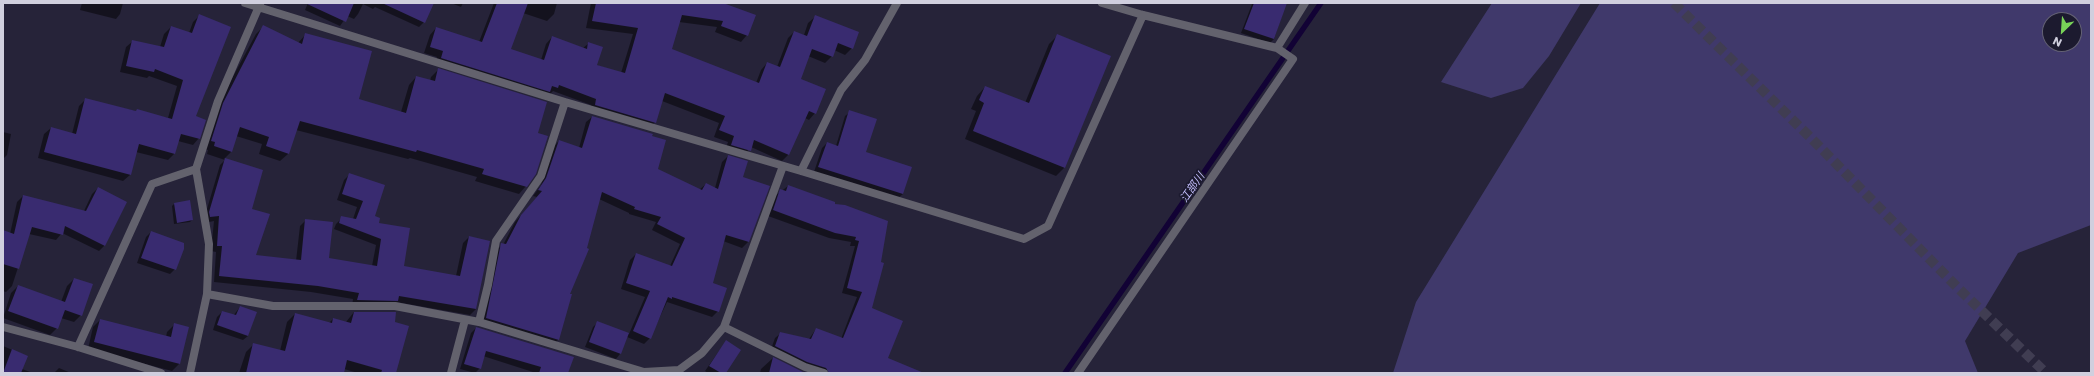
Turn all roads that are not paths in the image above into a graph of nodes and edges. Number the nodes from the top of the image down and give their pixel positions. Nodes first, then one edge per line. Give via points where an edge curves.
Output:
1 (245, 3) edge
2 (897, 3) edge
3 (1102, 3) edge
4 (1305, 3) edge
5 (259, 5) edge
6 (1143, 15) junction
7 (1277, 48) junction
8 (565, 102) junction
9 (783, 166) junction
10 (196, 169) junction
11 (800, 171) junction
12 (207, 294) junction
13 (466, 320) junction
14 (479, 322) junction
15 (3, 327) edge
16 (724, 328) junction
17 (78, 347) junction
18 (161, 373) edge
19 (190, 373) edge
20 (451, 373) edge
21 (824, 373) edge
22 (1078, 373) edge

1 - 5 street
2 - 11 street via 865,60 841,90
3 - 6 street
4 - 7 street
5 - 8 street
5 - 10 street via 218,101
6 - 7 street
6 - 11 street via 1048,226 1024,239
7 - 22 street via 1293,59
8 - 9 street
8 - 14 street via 541,176 496,241
9 - 11 street
9 - 16 street
10 - 12 street via 209,244
10 - 17 street via 152,184
12 - 13 street via 273,306 395,306
12 - 19 street
13 - 14 street
13 - 20 street
14 - 16 street via 644,372 679,370 702,353
15 - 17 street
16 - 21 street via 805,367
17 - 18 street

